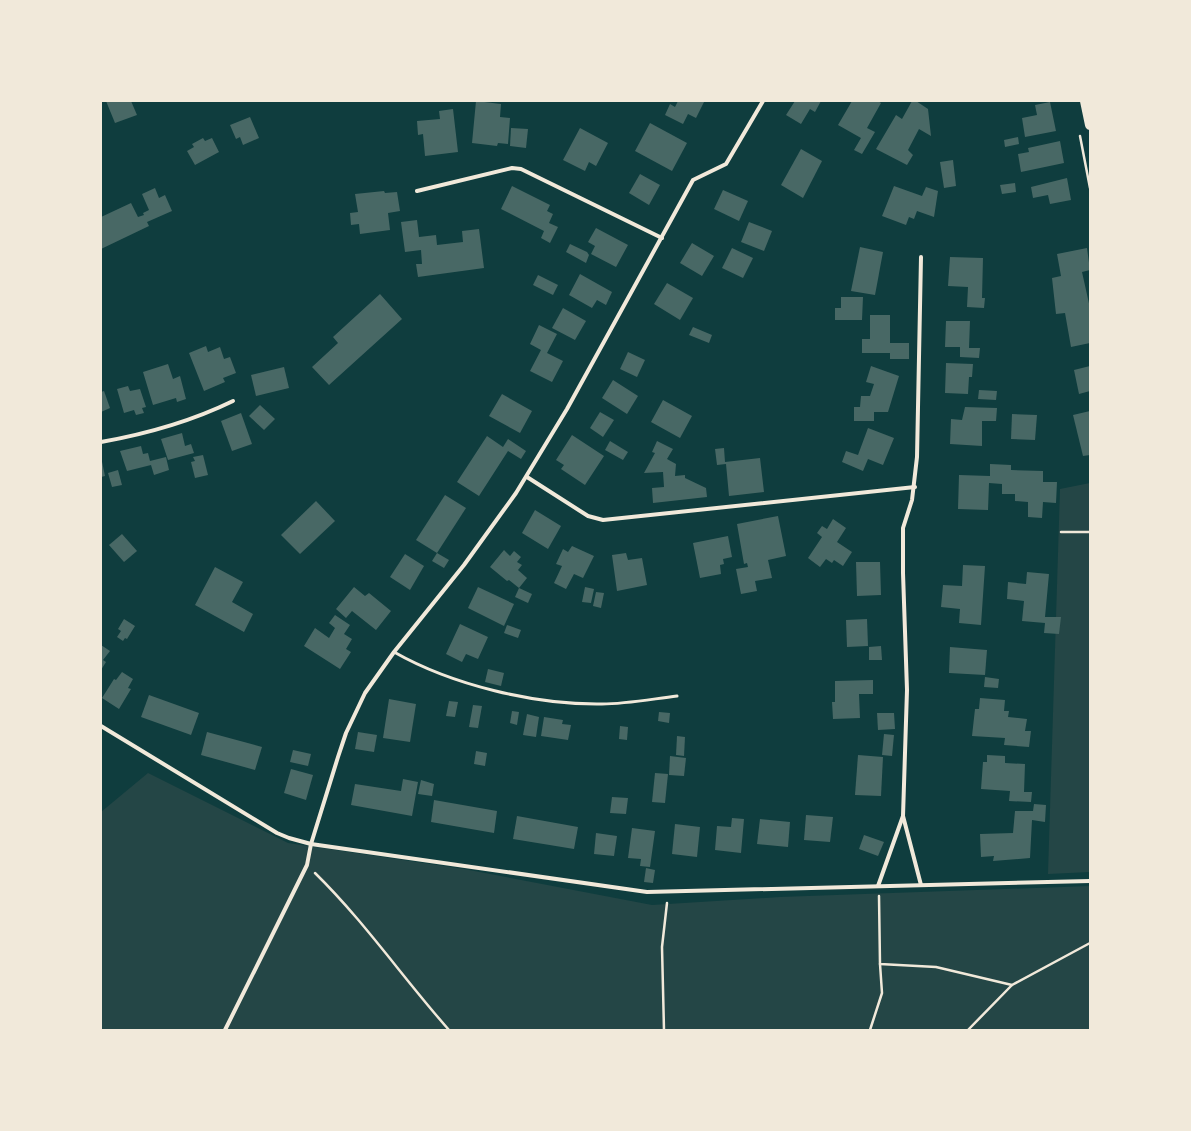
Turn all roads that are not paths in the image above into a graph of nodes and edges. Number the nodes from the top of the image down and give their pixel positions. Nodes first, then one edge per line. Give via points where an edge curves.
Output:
1 (763, 101) edge
2 (1085, 101) edge
3 (1090, 125) edge
4 (417, 191) dead end
5 (662, 238) junction
6 (921, 257) dead end
7 (233, 401) dead end
8 (101, 442) edge
9 (526, 477) junction
10 (915, 487) junction
11 (394, 652) junction
12 (677, 696) dead end
13 (101, 726) edge
14 (903, 816) junction
15 (311, 844) junction
16 (1090, 881) edge
17 (922, 885) junction
18 (878, 886) junction
19 (225, 1030) edge

1 - 5 street via 726,164 693,180
2 - 3 main road
4 - 5 street via 512,168 528,170
5 - 9 street via 567,410
6 - 10 street
7 - 8 street via 185,421
9 - 10 street via 588,516 603,520
9 - 11 street via 464,565
10 - 14 street via 903,528 907,690
11 - 12 lane via 414,663 451,677 503,692 557,703 603,704
11 - 15 street via 365,693 346,733
13 - 15 street via 277,833
14 - 17 street
14 - 18 street
15 - 18 street via 647,892
15 - 19 street via 307,865
16 - 17 street
17 - 18 street

